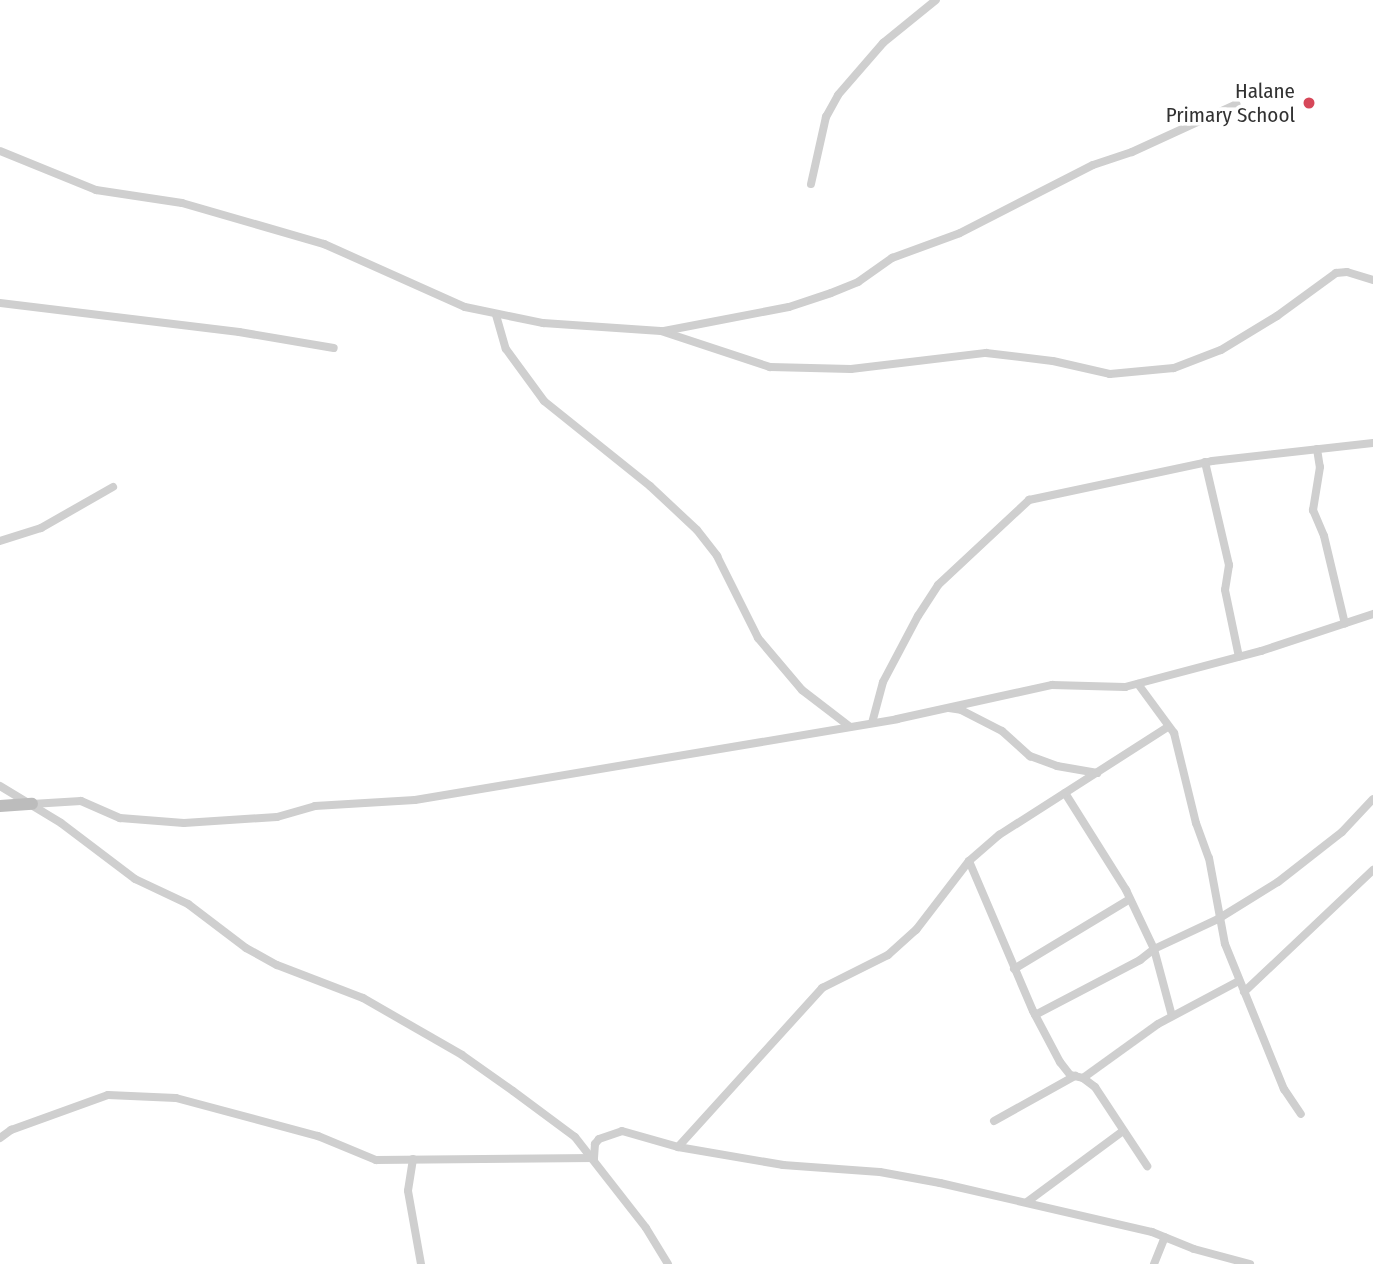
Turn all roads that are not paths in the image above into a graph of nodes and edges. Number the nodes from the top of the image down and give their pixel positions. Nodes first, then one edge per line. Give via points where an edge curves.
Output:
1 (936, 0) edge
2 (1237, 104) dead end
3 (0, 151) edge
4 (811, 184) dead end
5 (1373, 280) edge
6 (0, 303) edge
7 (496, 315) junction
8 (662, 331) junction
9 (334, 348) dead end
10 (1373, 443) edge
11 (1317, 449) junction
12 (1205, 462) junction
13 (113, 487) dead end
14 (0, 541) edge
15 (1373, 614) edge
16 (1345, 624) junction
17 (1239, 657) junction
18 (1138, 684) junction
19 (935, 710) junction
20 (872, 723) junction
21 (849, 726) junction
22 (1168, 727) junction
23 (1097, 773) junction
24 (0, 786) edge
25 (1066, 793) junction
26 (1373, 799) edge
27 (32, 804) junction
28 (0, 806) edge
29 (969, 861) junction
30 (1373, 870) edge
31 (1130, 899) junction
32 (1218, 919) junction
33 (1154, 949) junction
34 (1014, 969) junction
35 (1239, 981) junction
36 (1244, 992) junction
37 (1035, 1015) junction
38 (1171, 1016) junction
39 (1079, 1077) junction
40 (1301, 1114) dead end
41 (994, 1121) dead end
42 (1123, 1131) junction
43 (0, 1138) edge
44 (678, 1147) junction
45 (594, 1158) junction
46 (413, 1159) junction
47 (1147, 1166) dead end
48 (1027, 1202) junction
49 (1165, 1237) junction
50 (421, 1264) edge
51 (668, 1264) edge
52 (1154, 1264) edge
53 (1250, 1264) edge

1 - 4 street via 883,43 838,94 826,117
2 - 8 street via 1093,165 960,233 892,258 858,282 831,293 789,307
3 - 7 street via 96,190 182,202 324,244 465,307
5 - 8 street via 1336,273 1277,317 1221,350 1174,368 1148,372 1110,374 986,353 850,369 770,366
6 - 9 street
7 - 8 street
7 - 21 street via 506,349 544,401 697,530 717,556 758,638 802,690
10 - 11 street
11 - 12 street
11 - 16 street via 1320,467 1313,510 1324,536
12 - 17 street via 1229,565 1224,590
12 - 20 street via 1041,497 1018,508 939,585 883,682
13 - 14 street via 41,528
15 - 16 street
16 - 17 street
17 - 18 street
18 - 19 street via 1052,685
18 - 22 street
19 - 20 street
19 - 23 street via 961,710 1002,731 1031,756
20 - 21 street
21 - 27 street via 429,798 315,806 277,817 136,821 81,801
22 - 23 street
22 - 32 street via 1174,733 1209,858
23 - 25 street
24 - 27 street
25 - 29 street via 999,835
25 - 31 street
26 - 32 street via 1312,857
27 - 28 street
27 - 45 street via 135,878 188,904 246,948 363,998 462,1055 575,1136
29 - 34 street
29 - 44 street via 916,930 888,955 822,988
30 - 36 street
31 - 33 street
31 - 34 street
32 - 33 street
32 - 35 street
33 - 37 street
33 - 38 street
34 - 37 street
35 - 36 street
35 - 38 street
36 - 40 street via 1284,1089
37 - 39 street via 1060,1062
38 - 39 street
39 - 41 street
39 - 42 street via 1096,1087
42 - 47 street
42 - 48 street
43 - 46 street via 108,1095 176,1098 318,1136 376,1160
44 - 45 street via 615,1131 595,1143
44 - 48 street via 783,1165 909,1177
45 - 46 street
45 - 51 street
46 - 50 street via 408,1191
48 - 49 street
49 - 52 street
49 - 53 street

